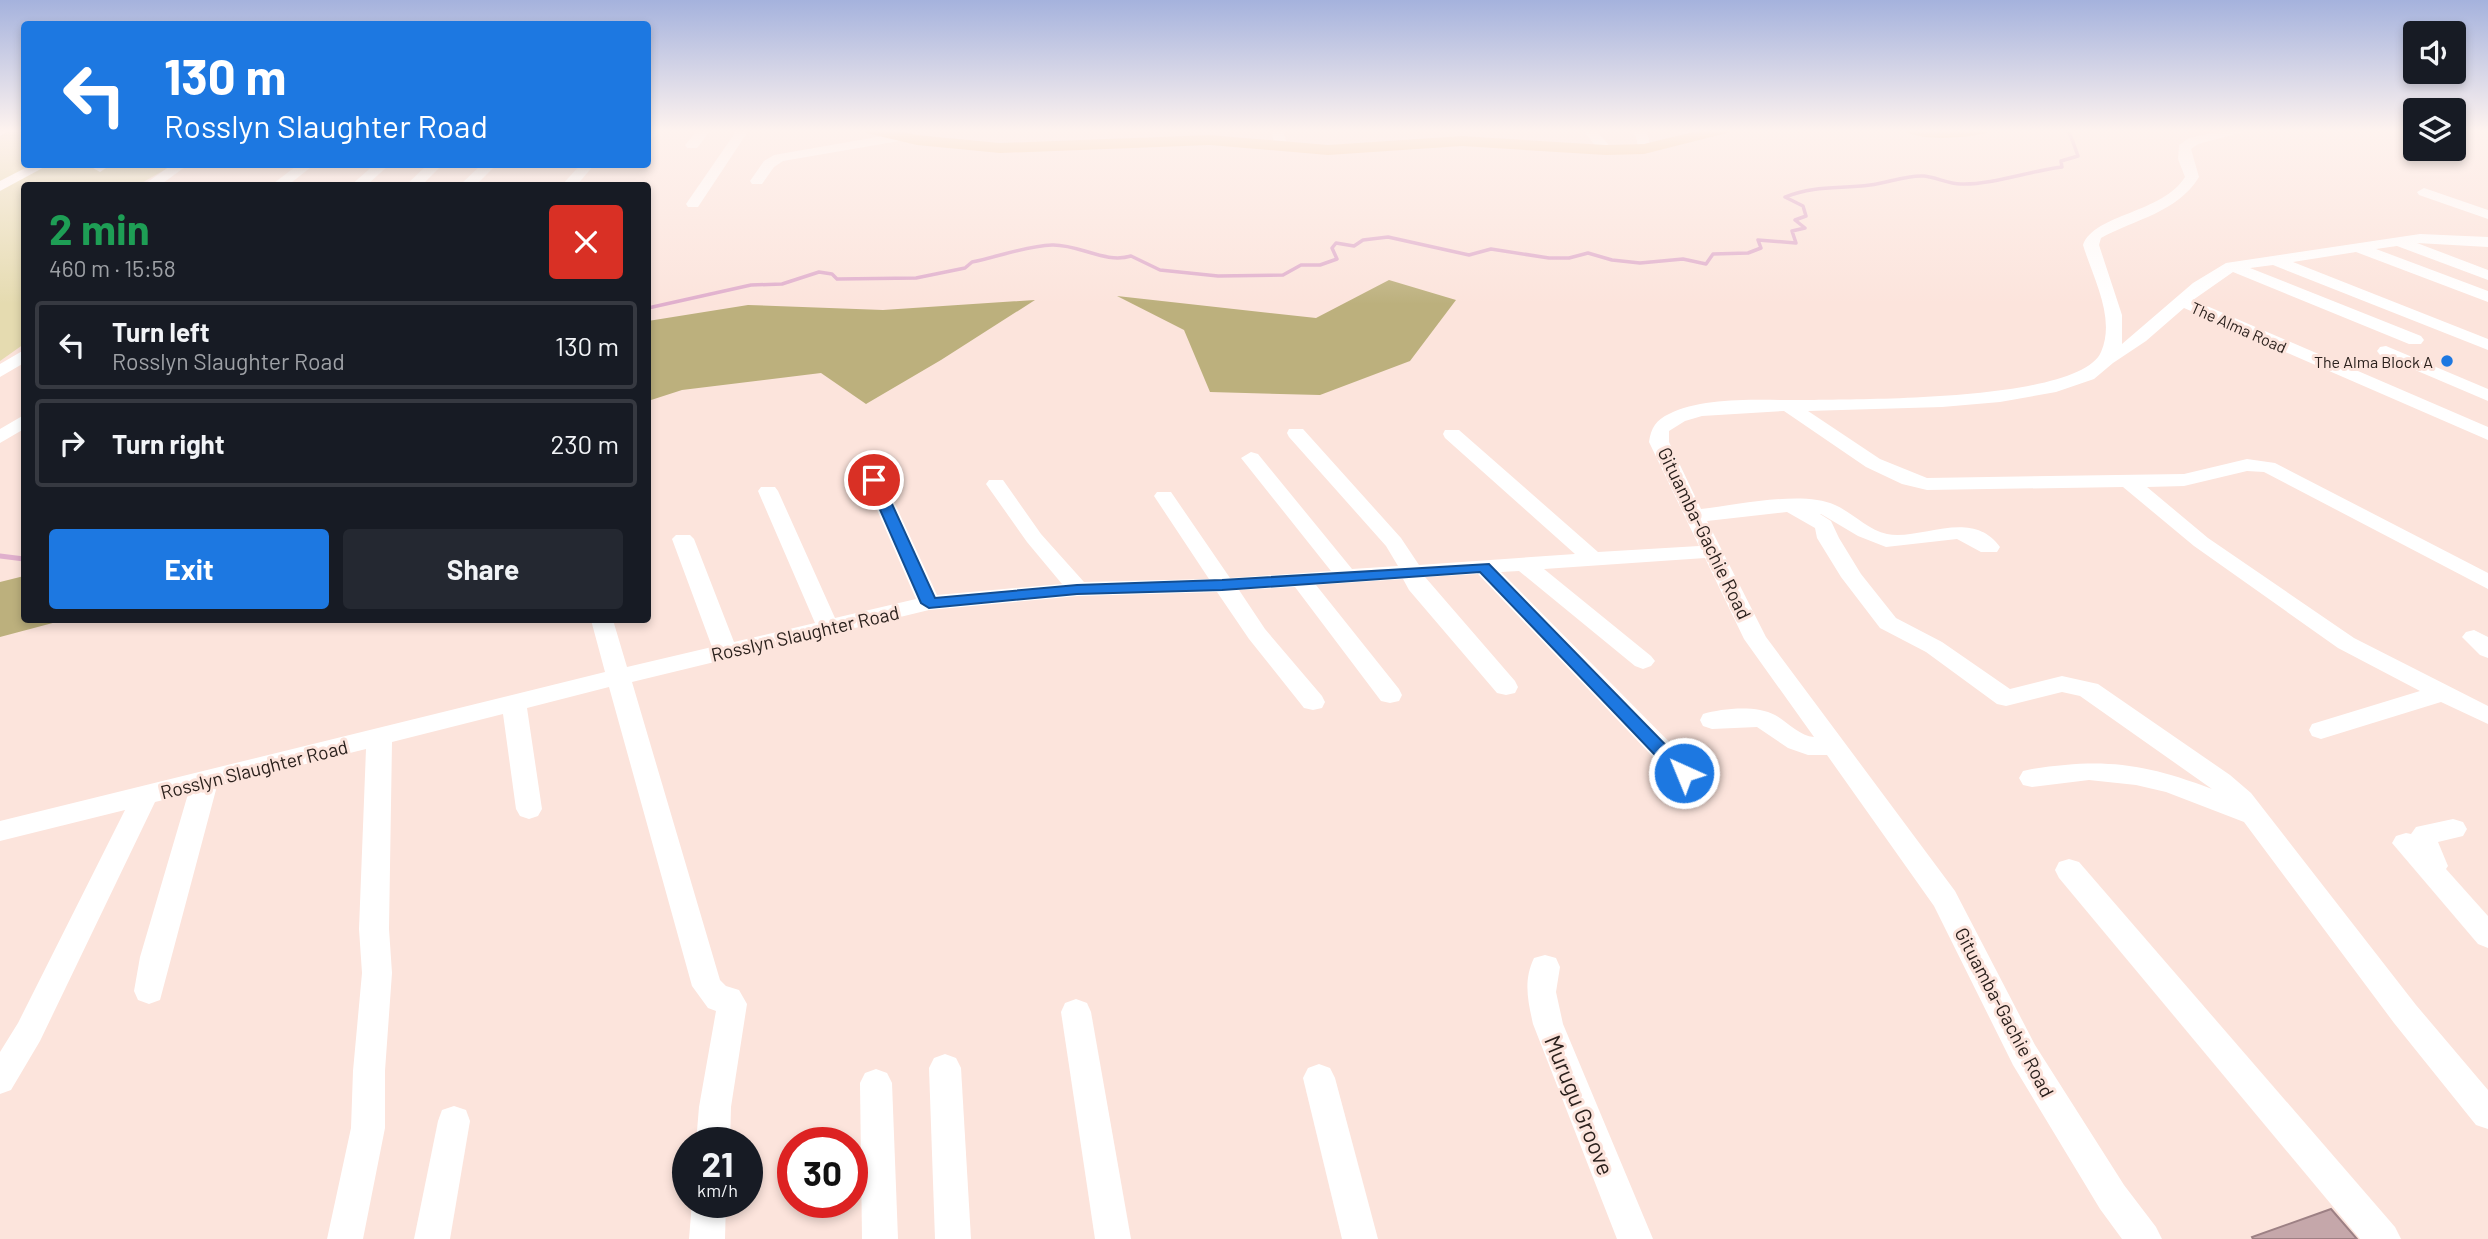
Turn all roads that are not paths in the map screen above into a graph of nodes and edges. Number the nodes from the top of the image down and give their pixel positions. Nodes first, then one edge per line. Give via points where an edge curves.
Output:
1 (705, 188) edge
2 (2185, 188) edge
3 (2424, 192) dead end
4 (694, 205) dead end
5 (2488, 215) edge
6 (2396, 241) junction
7 (2488, 242) edge
8 (2356, 246) junction
9 (2272, 259) junction
10 (2232, 266) junction
11 (2488, 275) edge
12 (2488, 297) edge
13 (2183, 302) junction
14 (2415, 340) dead end
15 (2488, 345) edge
16 (2386, 351) dead end
17 (21, 357) edge
18 (2108, 359) junction
19 (0, 372) edge
20 (2488, 396) edge
21 (1787, 405) junction
22 (21, 423) edge
23 (1296, 433) dead end
24 (1452, 434) dead end
25 (2488, 434) edge
26 (0, 437) edge
27 (1251, 458) dead end
28 (874, 480) dead end
29 (2129, 482) junction
30 (996, 484) dead end
31 (768, 491) dead end
32 (1164, 496) dead end
33 (1791, 506) junction
34 (1694, 516) junction
35 (683, 539) dead end
36 (1989, 547) dead end
37 (1712, 551) junction
38 (1592, 558) junction
39 (1525, 565) junction
40 (1484, 567) junction
41 (1413, 573) junction
42 (1347, 577) junction
43 (1301, 580) junction
44 (2488, 582) edge
45 (1222, 585) junction
46 (1077, 589) junction
47 (929, 603) junction
48 (602, 623) edge
49 (828, 627) junction
50 (726, 652) junction
51 (1643, 660) dead end
52 (618, 677) junction
53 (1506, 687) dead end
54 (2445, 692) junction
55 (1391, 695) dead end
56 (1313, 702) dead end
57 (514, 705) junction
58 (2488, 716) edge
59 (1712, 720) dead end
60 (2321, 730) dead end
61 (379, 739) junction
62 (1836, 747) junction
63 (1684, 773) dead end
64 (2032, 778) dead end
65 (205, 781) junction
66 (145, 795) junction
67 (529, 809) dead end
68 (2255, 817) junction
69 (2454, 829) dead end
70 (2, 833) edge
71 (2406, 843) dead end
72 (2069, 870) dead end
73 (2430, 872) junction
74 (2488, 936) edge
75 (1545, 967) dead end
76 (149, 990) dead end
77 (1076, 1012) dead end
78 (944, 1068) dead end
79 (1319, 1078) dead end
80 (0, 1080) edge
81 (876, 1083) dead end
82 (2488, 1114) edge
83 (454, 1121) dead end
84 (714, 1127) edge
85 (708, 1218) edge
86 (345, 1239) edge
87 (432, 1239) edge
88 (707, 1239) edge
89 (880, 1239) edge
90 (953, 1239) edge
91 (1113, 1239) edge
92 (1360, 1239) edge
93 (1635, 1239) edge
94 (2144, 1239) edge
95 (2384, 1239) edge

1 - 4 street
2 - 18 street via 2161,206 2094,236 2095,261 2114,311 2116,330
3 - 5 street
6 - 7 street
6 - 8 street
6 - 11 street
8 - 9 street
8 - 12 street
9 - 10 street
9 - 15 street
10 - 13 street via 2210,276
10 - 14 street
13 - 18 street via 2130,348
13 - 25 street, The Alma Road
16 - 20 street
17 - 19 street
18 - 21 street, Gituamba-Gachie Road via 2073,383 2037,392 1978,400
21 - 29 street via 1887,471 1913,482
21 - 34 street, Gituamba-Gachie Road via 1696,412 1665,423 1659,442
22 - 26 street
23 - 41 street via 1394,542
24 - 38 street
27 - 42 street
28 - 47 street
29 - 44 street via 2183,480 2247,465 2268,467
29 - 54 street via 2201,542 2346,643
30 - 46 street
31 - 49 street
32 - 45 street
33 - 34 street
33 - 36 street via 1826,509 1886,541 1957,533
33 - 68 street via 1824,525 1852,577 1897,630 1934,647 2006,698 2062,684 2090,690 2221,782
34 - 37 street, Gituamba-Gachie Road
35 - 50 street
37 - 38 street, Rosslyn Slaughter Road
37 - 62 street, Gituamba-Gachie Road via 1756,639
38 - 39 street, Rosslyn Slaughter Road
39 - 40 street, Rosslyn Slaughter Road
39 - 51 street
40 - 41 street, Rosslyn Slaughter Road
40 - 63 street
41 - 42 street, Rosslyn Slaughter Road
41 - 53 street via 1417,585
42 - 43 street, Rosslyn Slaughter Road
43 - 45 street, Rosslyn Slaughter Road
43 - 55 street
45 - 46 street, Rosslyn Slaughter Road
45 - 56 street
46 - 47 street, Rosslyn Slaughter Road
47 - 49 street, Rosslyn Slaughter Road
48 - 52 street
49 - 50 street, Rosslyn Slaughter Road
50 - 52 street, Rosslyn Slaughter Road
52 - 57 street, Rosslyn Slaughter Road
52 - 84 street via 707,986 719,999 732,1004
54 - 58 street
54 - 60 street
57 - 61 street, Rosslyn Slaughter Road
57 - 67 street
59 - 62 street via 1756,718 1808,746
61 - 65 street, Rosslyn Slaughter Road
61 - 86 street via 376,974 368,1128
62 - 94 street, Gituamba-Gachie Road via 1945,899 2024,1055 2112,1197
64 - 68 street via 2070,772 2148,779
65 - 66 street, Rosslyn Slaughter Road
65 - 76 street
66 - 70 street, Rosslyn Slaughter Road
66 - 80 street via 29,1032
68 - 82 street
69 - 73 street via 2423,838 2435,864
71 - 73 street
72 - 95 street
73 - 74 street
75 - 93 street, Murugu Groove via 1541,992 1548,1024
77 - 91 street
78 - 90 street
79 - 92 street
81 - 89 street
83 - 87 street
85 - 88 street

